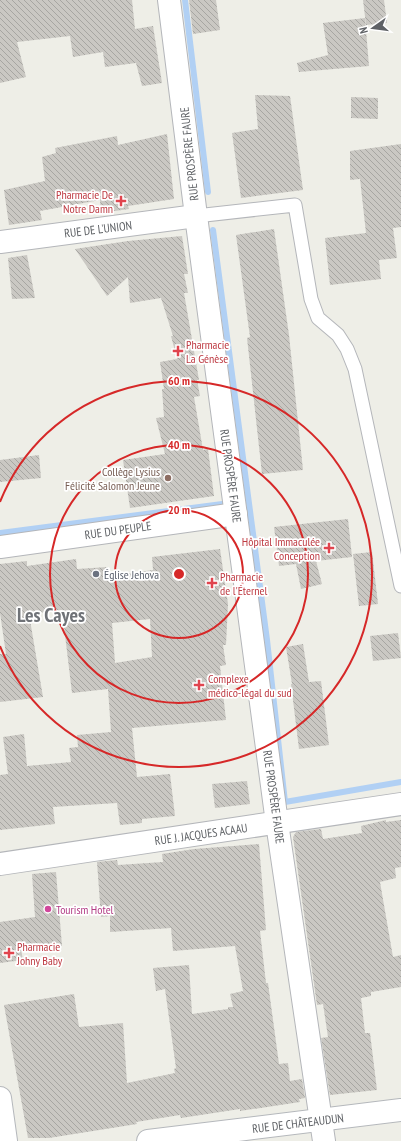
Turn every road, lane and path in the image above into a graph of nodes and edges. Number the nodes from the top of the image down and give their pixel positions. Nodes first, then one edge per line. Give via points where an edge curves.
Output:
1 (169, 0) edge
2 (196, 216) junction
3 (0, 242) edge
4 (236, 514) junction
5 (0, 547) edge
6 (401, 586) edge
7 (401, 804) edge
8 (277, 823) junction
9 (0, 864) edge
10 (0, 1098) edge
11 (401, 1110) edge
12 (322, 1131) edge
13 (6, 1141) edge
14 (148, 1141) edge

1 - 2 street, RUE PROSPÈRE FAURE
2 - 3 street, RUE DE L'UNION
2 - 4 street, RUE PROSPÈRE FAURE
2 - 6 lane via 296,205 311,299 318,318 338,335 355,369
4 - 5 street, RUE DU PEUPLE
4 - 8 street, RUE PROSPÈRE FAURE
7 - 8 street, RUE J. JACQUES ACAAU
8 - 9 street, RUE J. JACQUES ACAAU
8 - 12 street, RUE PROSPÈRE FAURE
10 - 13 street
11 - 12 street, RUE DE CHÂTEAUDUN
12 - 14 street, RUE DE CHÂTEAUDUN

